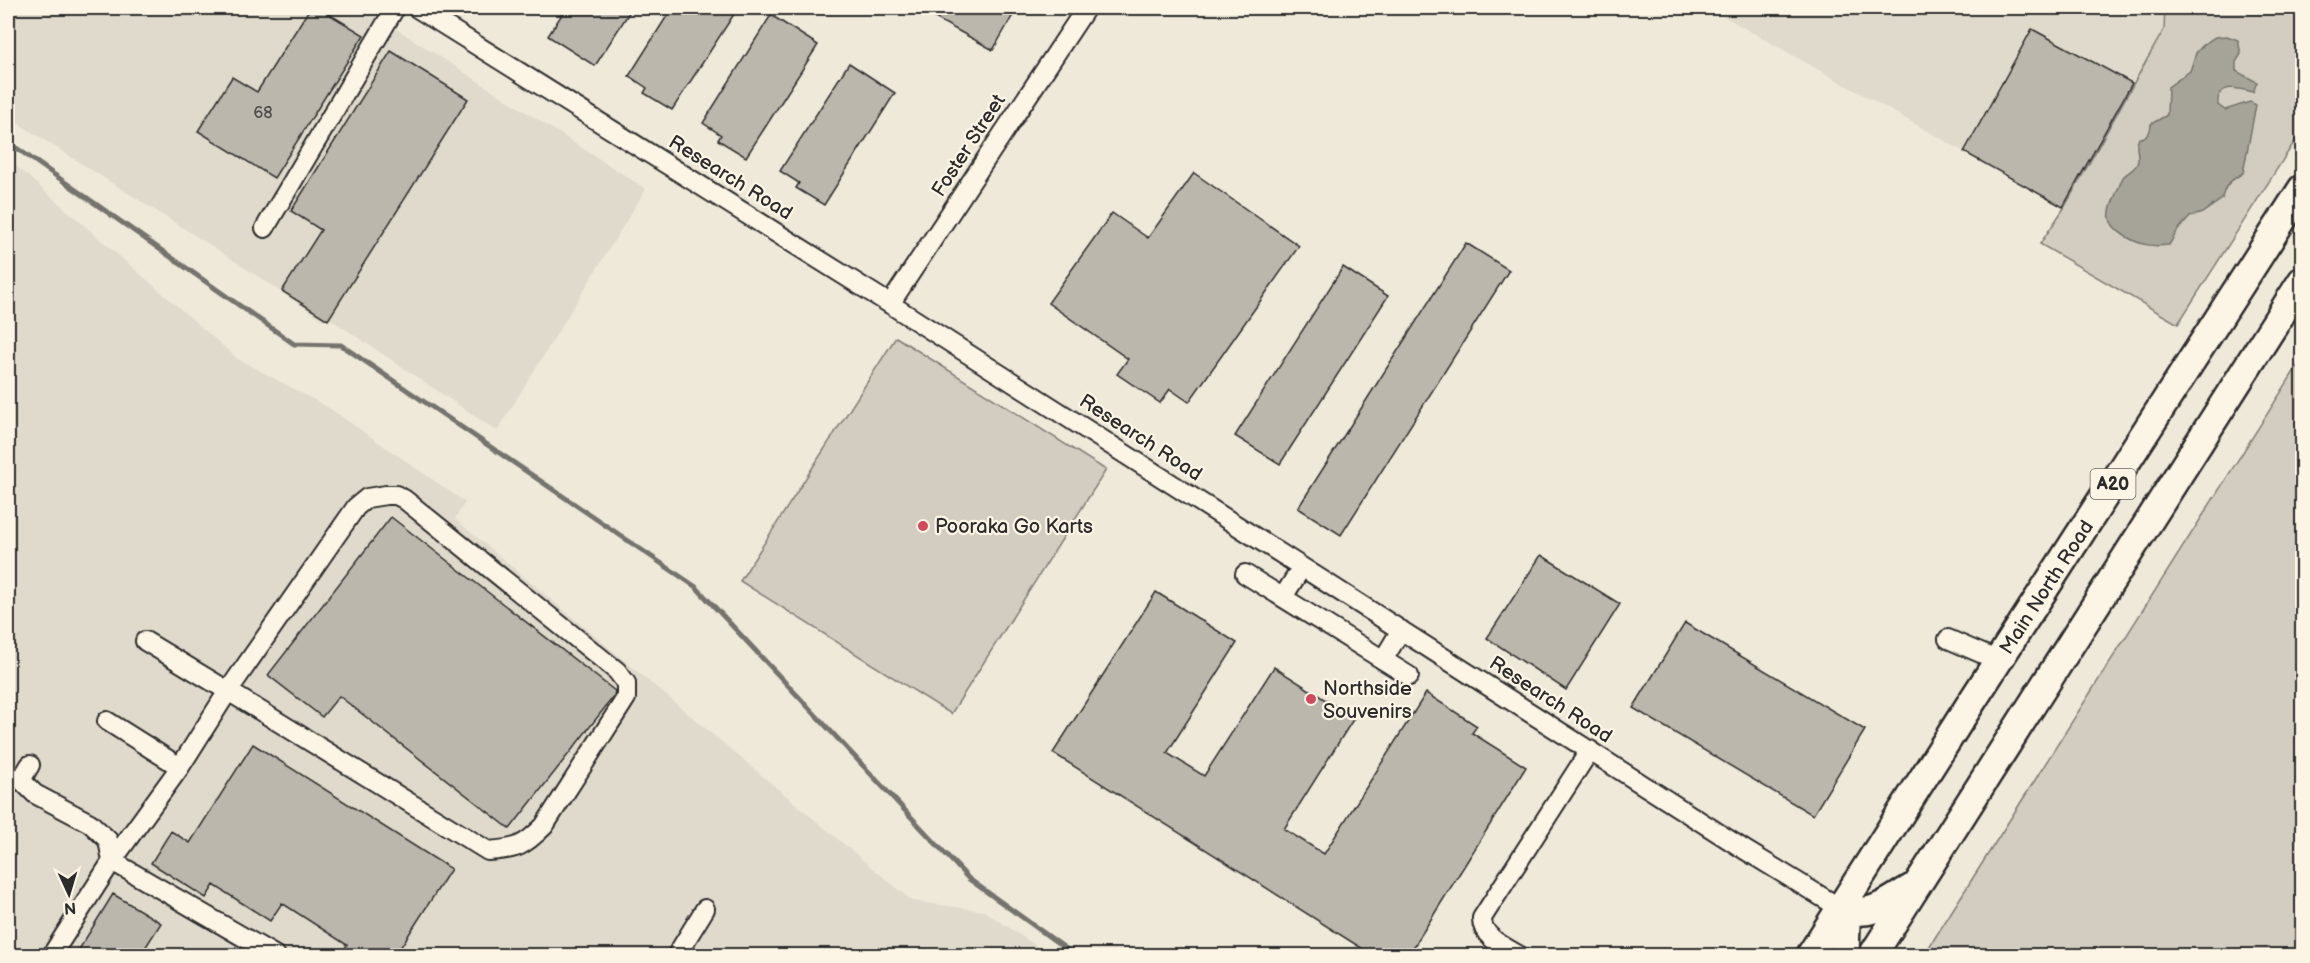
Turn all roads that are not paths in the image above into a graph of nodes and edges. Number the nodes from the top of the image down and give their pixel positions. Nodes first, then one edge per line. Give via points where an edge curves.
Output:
1 (395, 8) edge
2 (417, 8) edge
3 (1084, 11) dead end
4 (2302, 189) edge
5 (265, 228) dead end
6 (2302, 281) edge
7 (890, 304) junction
8 (1302, 567) junction
9 (1245, 574) dead end
10 (1283, 597) junction
11 (1401, 630) junction
12 (1948, 639) dead end
13 (144, 641) dead end
14 (1383, 660) junction
15 (1999, 661) junction
16 (1409, 676) dead end
17 (228, 691) junction
18 (108, 721) dead end
19 (1590, 750) junction
20 (30, 765) dead end
21 (180, 767) junction
22 (112, 861) junction
23 (1917, 886) junction
24 (1840, 908) junction
25 (705, 909) dead end
26 (51, 956) edge
27 (276, 956) edge
28 (676, 956) edge
29 (1520, 956) edge
30 (1810, 956) edge
31 (1845, 956) edge
32 (1872, 956) edge

1 - 5 street
2 - 7 street, Research Road
3 - 7 street, Foster Street
4 - 15 highway, Main North Road / A20
6 - 23 highway, A20
7 - 8 street, Research Road
8 - 10 street
8 - 11 street, Research Road
9 - 10 street
10 - 14 street
11 - 14 street
11 - 19 street, Research Road
12 - 15 street
13 - 17 street
14 - 16 street
15 - 24 highway, Main North Road / A20
17 - 17 street via 357,507 367,498 386,495 404,499 617,671 626,683 626,698 544,826 527,844 488,852
17 - 21 street
18 - 21 street
19 - 24 street, Research Road
19 - 29 street via 1482,918 1487,934
20 - 22 street via 21,780 34,794 96,828 108,840
21 - 22 street
22 - 26 street
22 - 27 street
23 - 24 highway via 1868,912
23 - 32 highway, A20
24 - 30 highway, Main North Road / A20
24 - 31 highway via 1846,924
25 - 28 street

